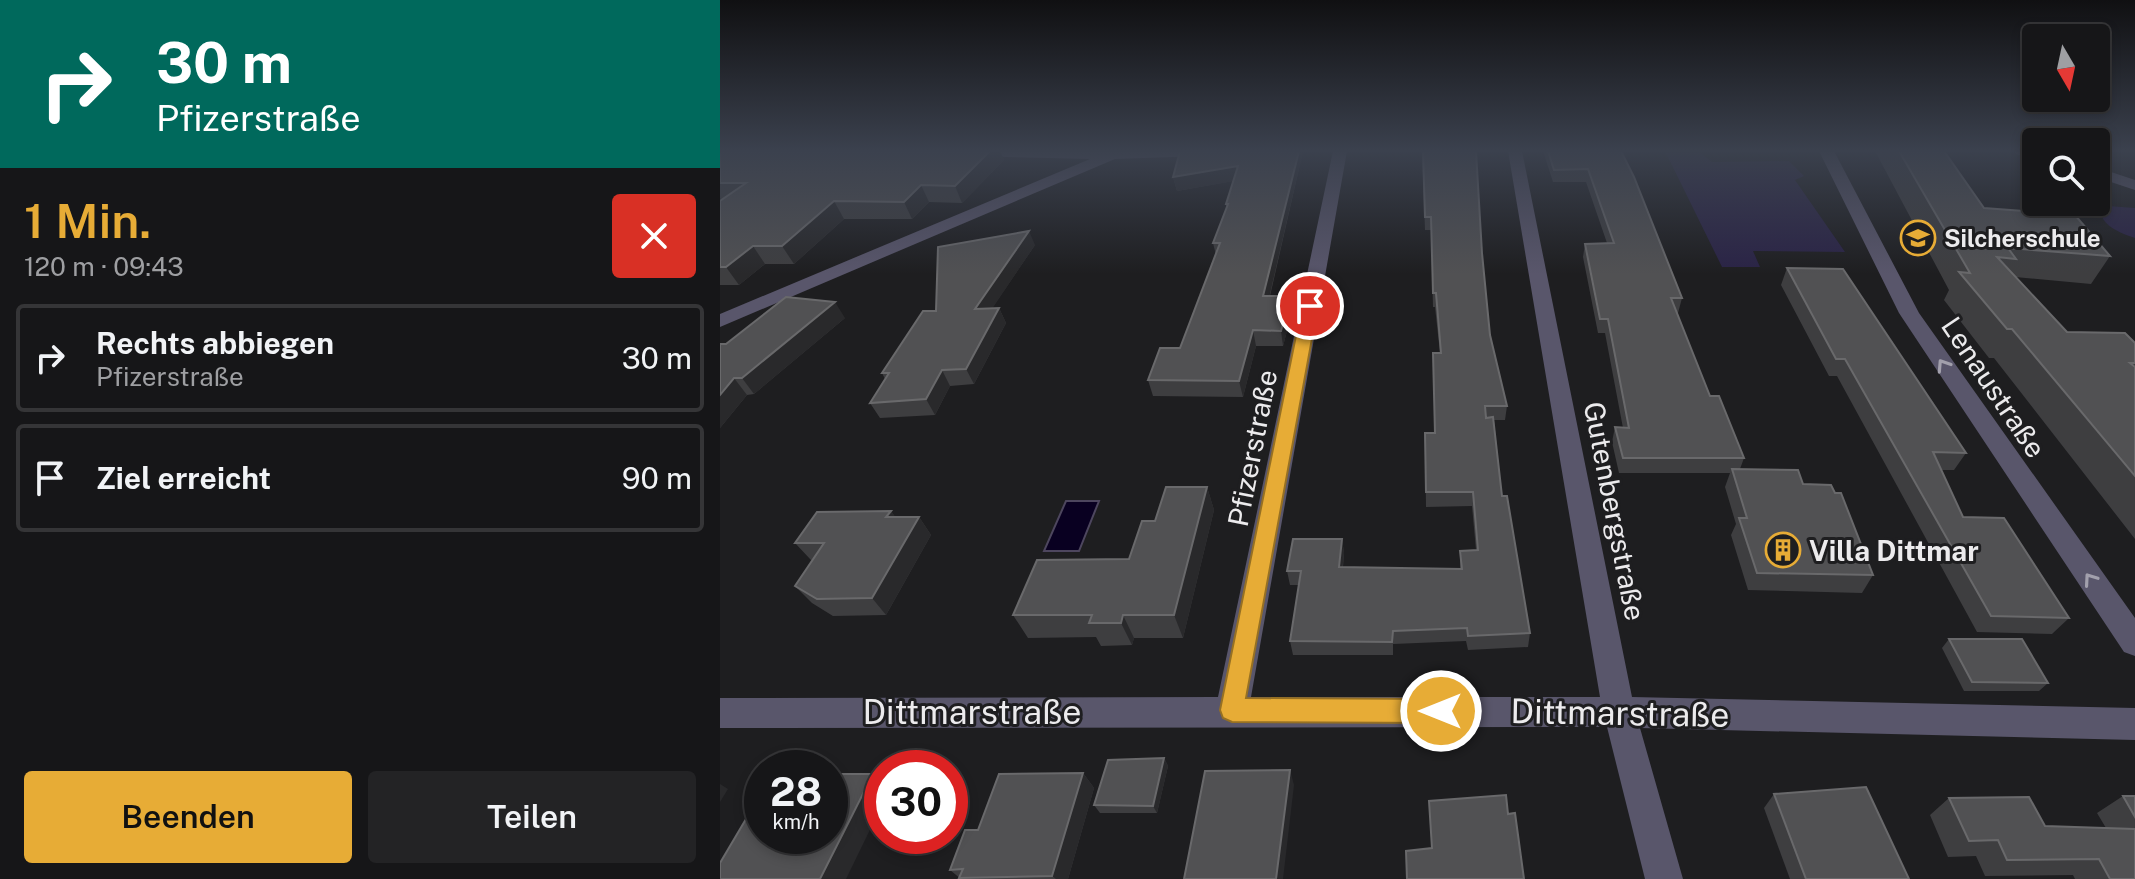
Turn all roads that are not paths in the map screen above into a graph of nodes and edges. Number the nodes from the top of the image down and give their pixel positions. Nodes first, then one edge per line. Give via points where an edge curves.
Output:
1 (1025, 192) edge
2 (1332, 192) edge
3 (1523, 192) edge
4 (1847, 192) edge
5 (723, 318) edge
6 (2135, 643) edge
7 (1232, 710) junction
8 (1619, 712) junction
9 (720, 713) edge
10 (2135, 724) edge
11 (1664, 879) edge

1 - 5 street
2 - 7 street, Pfizerstraße
3 - 8 street, Gutenbergstraße
6 -> 4 street, Lenaustraße via 1909,313
7 - 8 street, Dittmarstraße
7 - 9 street, Dittmarstraße
8 - 10 street, Dittmarstraße
8 - 11 street, Gutenbergstraße

